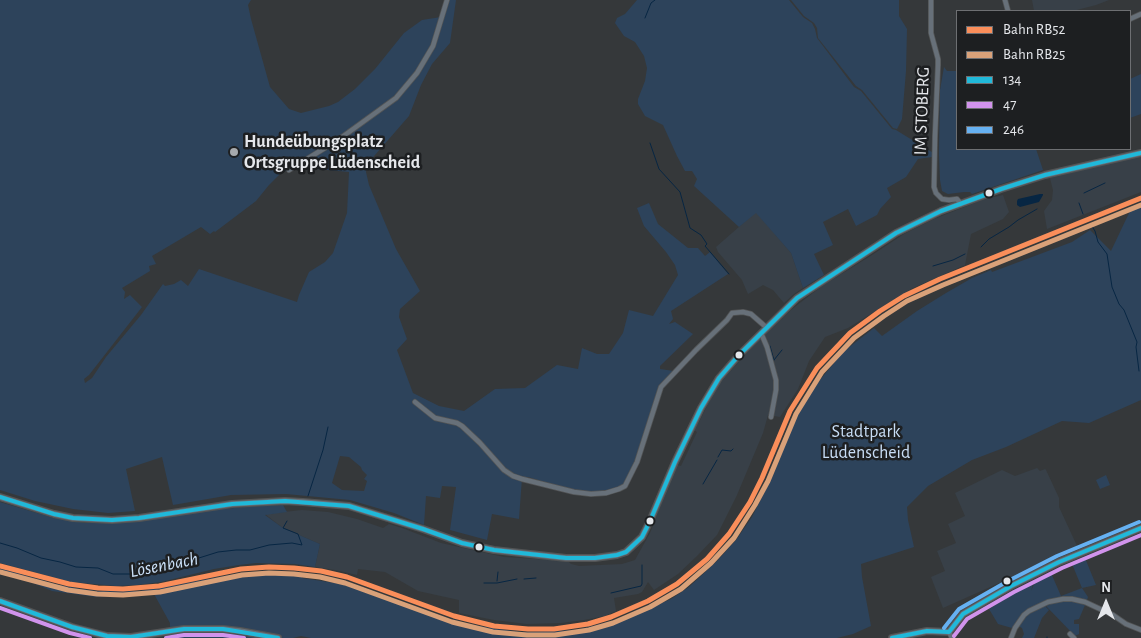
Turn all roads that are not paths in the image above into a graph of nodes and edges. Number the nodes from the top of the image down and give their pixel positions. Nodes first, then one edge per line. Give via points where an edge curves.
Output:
1 (447, 0) edge
2 (931, 0) edge
3 (1141, 153) edge
4 (289, 170) dead end
5 (960, 204) junction
6 (767, 328) junction
7 (761, 333) junction
8 (415, 402) dead end
9 (770, 417) dead end
10 (0, 497) edge
11 (1141, 528) edge
12 (0, 601) edge
13 (1141, 630) edge
14 (1070, 634) dead end
15 (951, 635) edge
16 (278, 638) edge
17 (892, 638) edge
18 (1011, 638) edge
19 (1074, 638) edge

1 - 4 street via 433,46 417,73 396,98
2 - 5 street, IM STOBERG via 931,33 938,59 934,187 940,197 957,199
3 - 5 main road via 1045,175
5 - 6 main road via 888,238 797,298
6 - 7 main road
6 - 8 street via 751,314 732,313 661,387 625,486 606,493 574,492 513,476 462,426 435,418
7 - 9 street via 776,380
7 - 10 main road via 719,378 701,408 642,537 626,552 617,555 566,558 494,550 462,543 349,506 285,501 232,504 112,520 73,518
11 - 15 main road via 1011,586 963,614
12 - 16 main road via 107,636 223,629
13 - 18 street via 1085,602 1066,599 1048,602 1029,611
14 - 19 street
15 - 17 main road via 927,632

